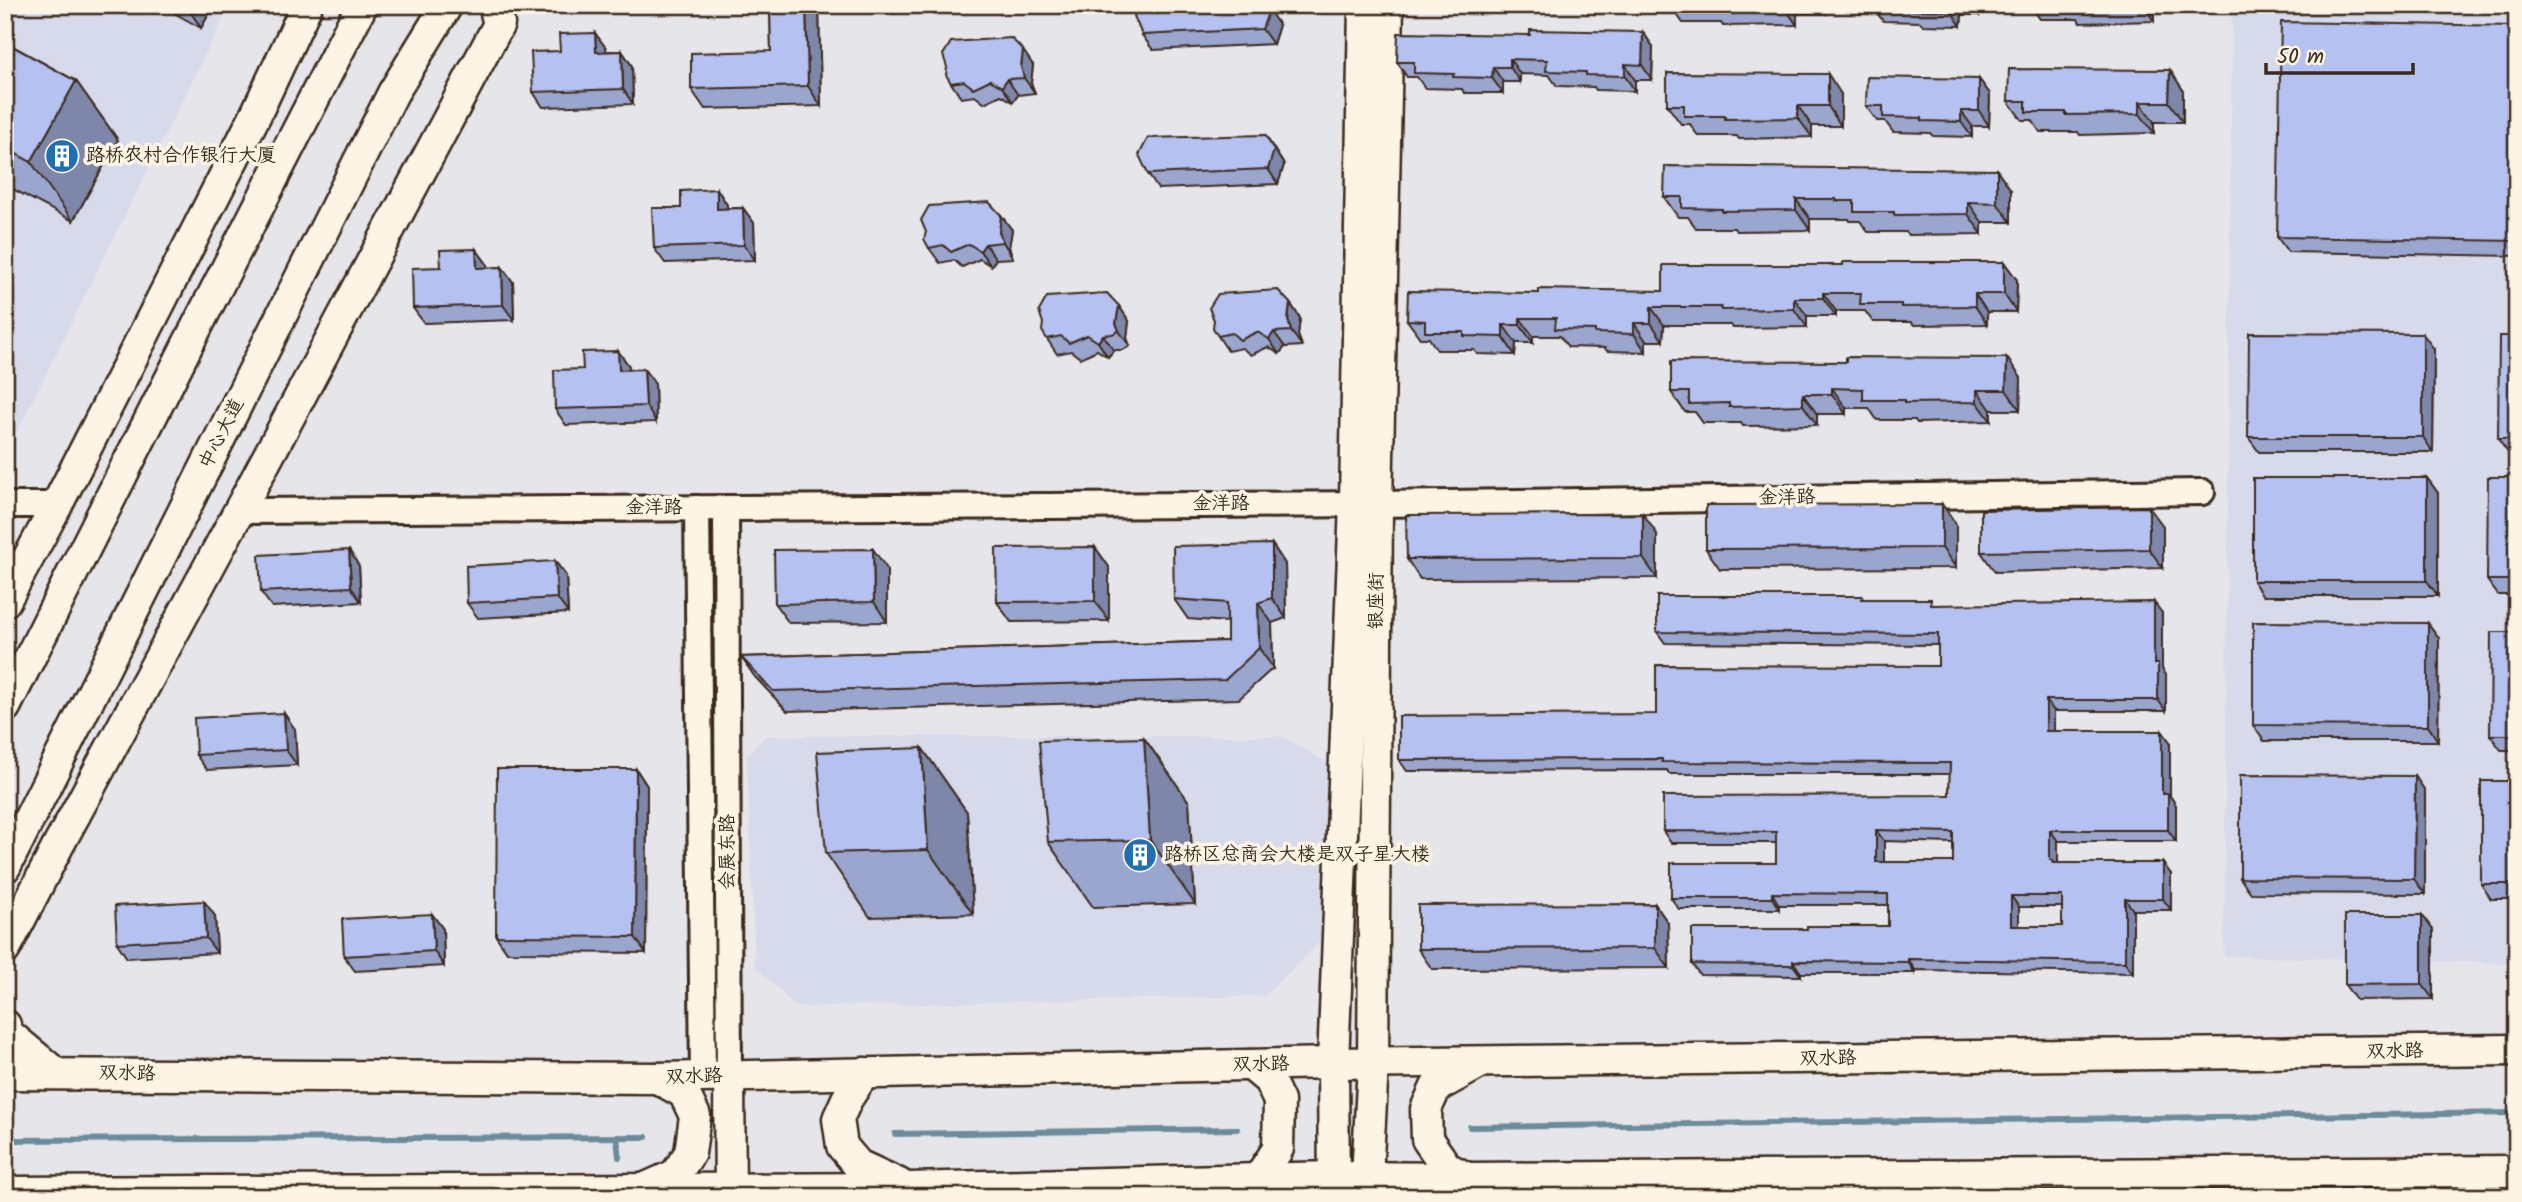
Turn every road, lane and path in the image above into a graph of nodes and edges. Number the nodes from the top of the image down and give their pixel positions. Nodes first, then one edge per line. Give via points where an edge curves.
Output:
1 (307, 5) edge
2 (362, 5) edge
3 (447, 5) edge
4 (494, 5) edge
5 (1364, 5) edge
6 (1388, 5) edge
7 (2202, 492) dead end
8 (1366, 504) junction
9 (5, 505) edge
10 (57, 505) junction
11 (697, 508) junction
12 (726, 508) junction
13 (239, 512) junction
14 (5, 601) edge
15 (5, 707) edge
16 (5, 867) edge
17 (5, 949) edge
18 (5, 1025) edge
19 (2517, 1050) edge
20 (1333, 1063) junction
21 (1479, 1063) junction
22 (1373, 1064) junction
23 (1251, 1065) junction
24 (55, 1073) junction
25 (863, 1073) junction
26 (5, 1074) edge
27 (716, 1076) junction
28 (657, 1079) junction
29 (2517, 1171) edge
30 (1467, 1178) junction
31 (1258, 1179) junction
32 (1334, 1187) edge
33 (908, 1188) junction
34 (1366, 1188) edge
35 (642, 1190) junction
36 (5, 1192) edge
37 (716, 1193) edge

1 - 10 main road
2 - 15 main road
3 - 16 main road, 中心大道 via 393,93
4 - 13 main road via 499,23
5 - 8 main road, 银座街
6 - 8 main road, 银座街
7 - 8 street, 金洋路
8 - 12 street, 金洋路
8 - 20 main road, 银座街
8 - 22 main road, 银座街
9 - 10 street
10 - 14 main road
11 - 12 street, 金洋路
11 - 13 street, 金洋路
11 - 27 street, 会展东路
12 - 27 street, 会展东路
13 - 17 main road
18 - 24 main road via 7,1033
19 - 21 main road, 双水路
20 - 22 main road, 双水路
20 - 23 main road, 双水路
20 - 32 main road, 银座街
21 - 22 main road, 双水路
21 - 30 main road via 1436,1087 1426,1109 1427,1139 1447,1168
22 - 34 main road, 银座街
23 - 25 main road, 双水路
23 - 31 main road via 1269,1080 1279,1101 1278,1149
24 - 26 main road, 双水路
24 - 28 main road, 双水路
25 - 27 main road, 双水路
25 - 33 main road via 838,1119 842,1146 858,1165
27 - 28 main road, 双水路
27 - 37 main road, 会展东路
28 - 35 main road via 684,1093 695,1116 690,1153 675,1175
29 - 30 main road
30 - 34 main road
31 - 32 main road
31 - 33 main road
32 - 34 main road
33 - 37 main road
35 - 36 main road
35 - 37 main road

